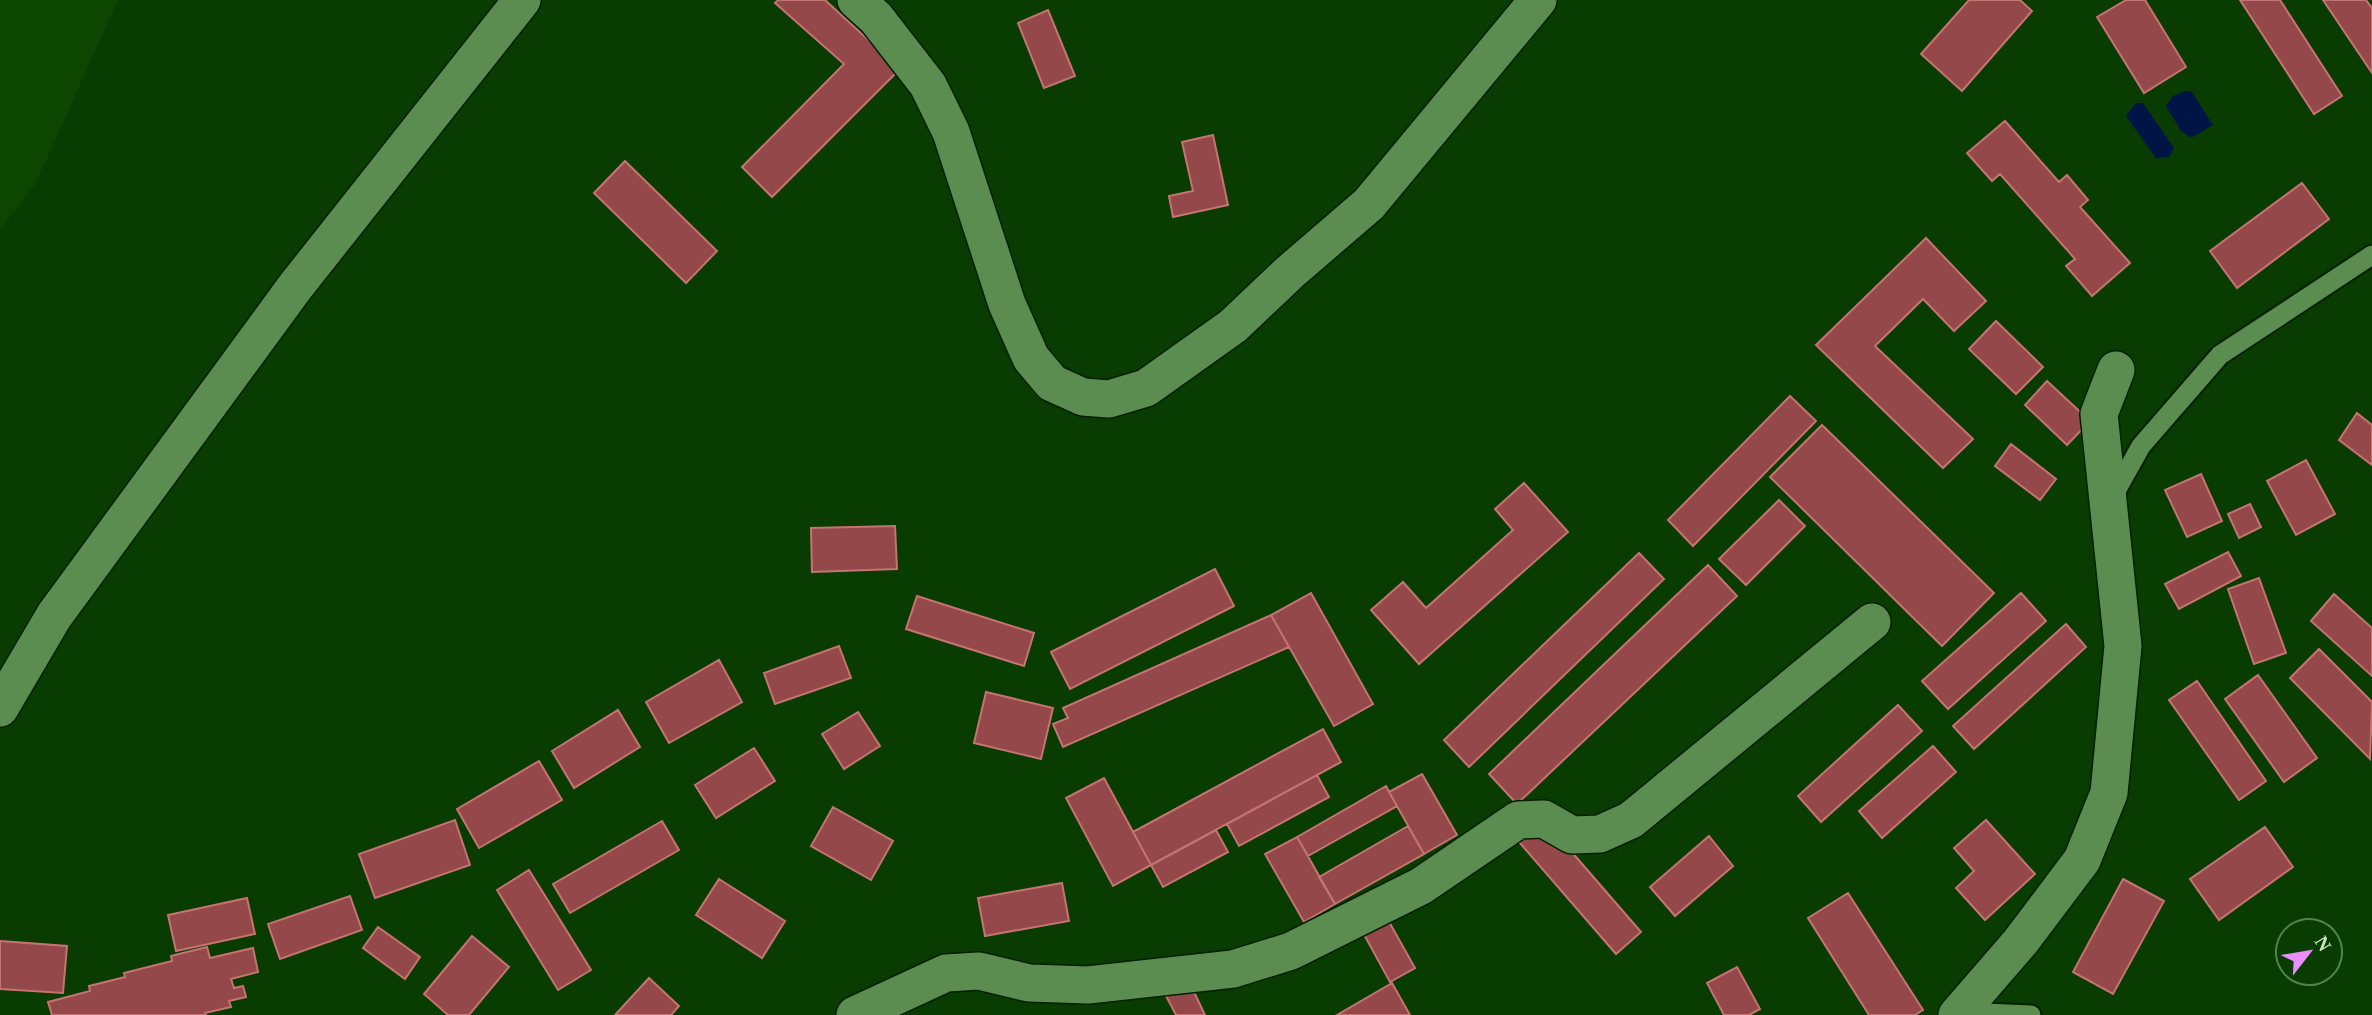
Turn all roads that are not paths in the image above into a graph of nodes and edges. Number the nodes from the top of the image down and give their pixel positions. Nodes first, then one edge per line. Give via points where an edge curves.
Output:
1 (522, 0) edge
2 (856, 0) edge
3 (1538, 0) edge
4 (2372, 255) edge
5 (2116, 370) dead end
6 (2110, 502) junction
7 (1872, 622) dead end
8 (0, 708) edge
9 (1958, 1013) edge
10 (855, 1015) edge
11 (2031, 1015) edge

1 - 8 street via 295,287 54,616
2 - 3 street via 876,18 934,97 951,132 1007,304 1031,358 1052,383 1083,397 1109,399 1146,388 1233,327 1369,204
4 - 6 lane via 2220,355 2141,446
5 - 6 street via 2099,414
6 - 9 street via 2123,646 2109,793 2082,860 2021,942
7 - 10 street via 1631,820 1600,834 1572,835 1544,819 1518,820 1421,886 1292,951 1233,969 1088,985 1029,983 979,971 946,973
9 - 11 lane

